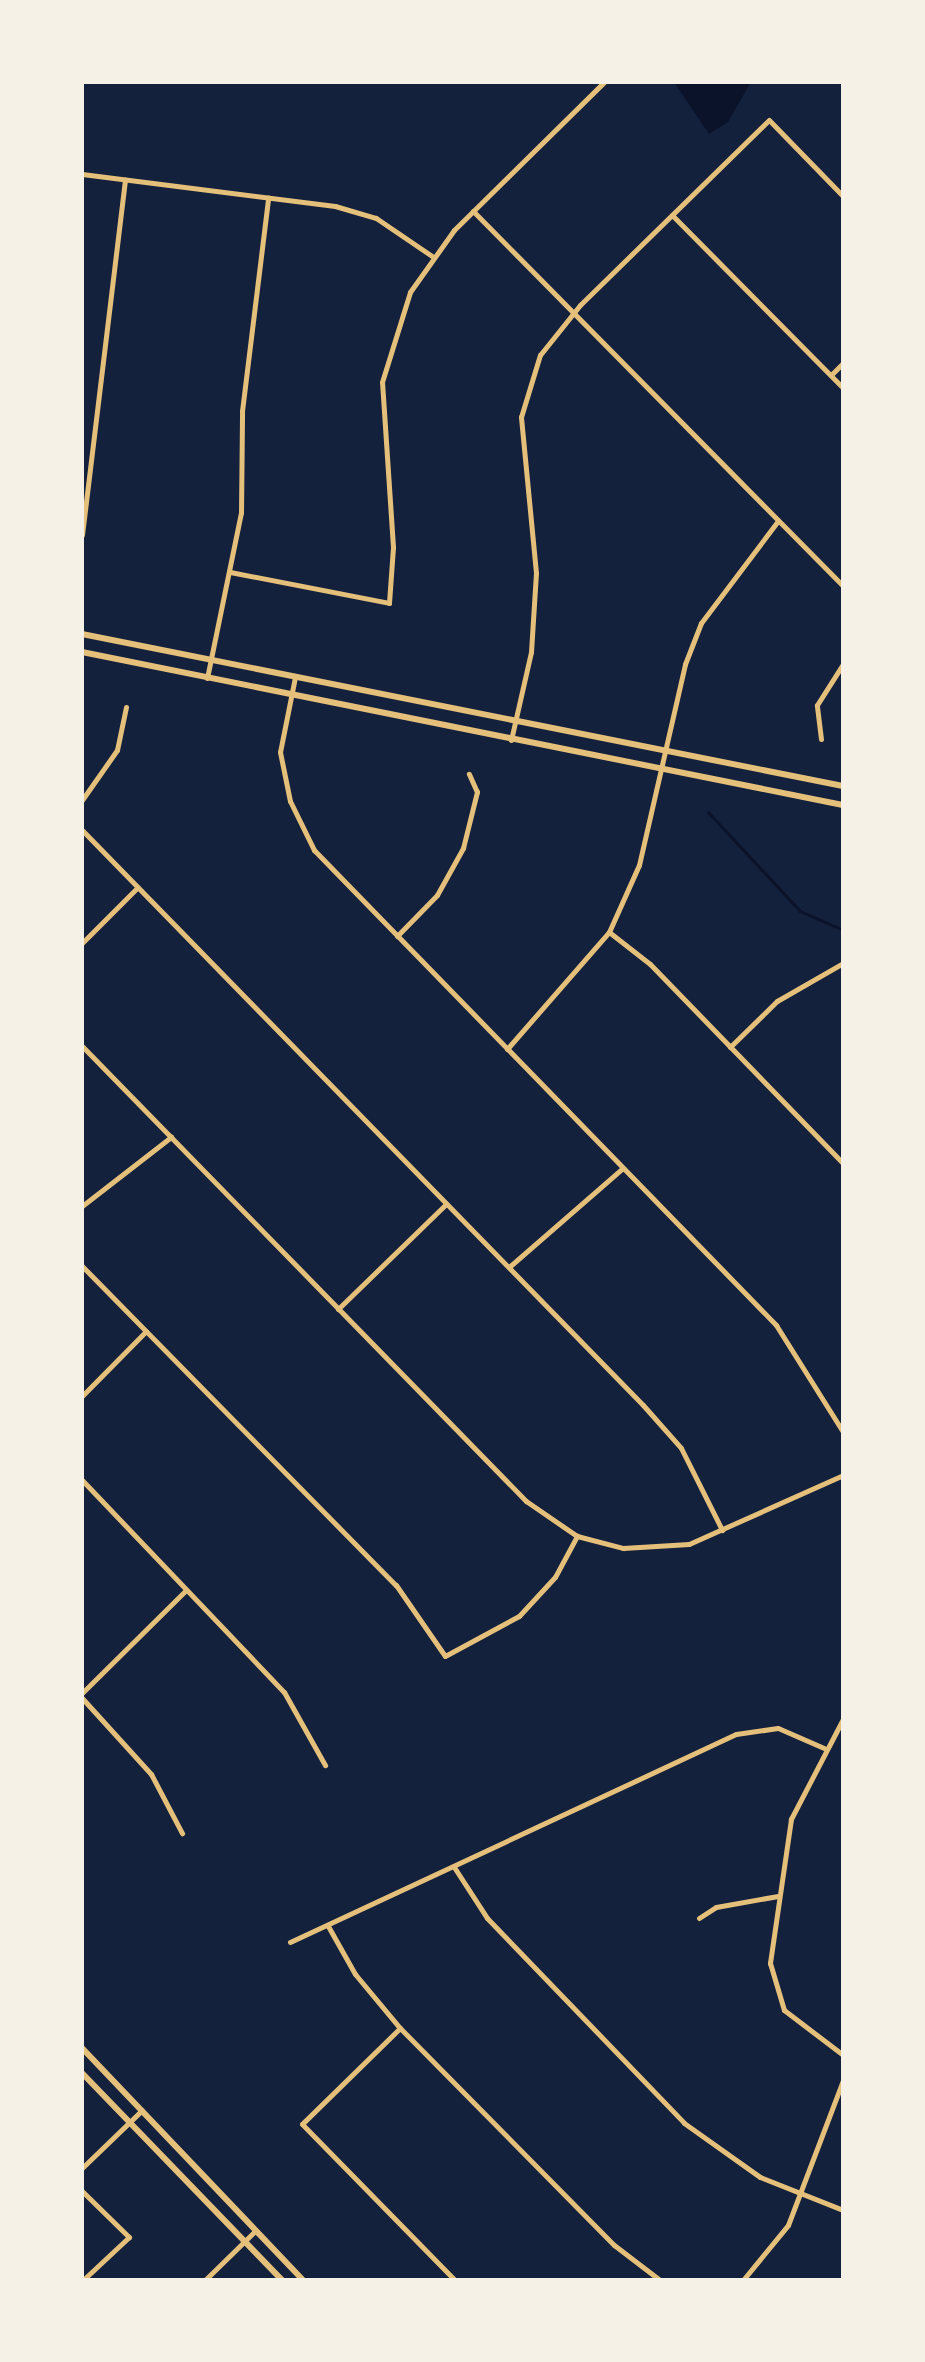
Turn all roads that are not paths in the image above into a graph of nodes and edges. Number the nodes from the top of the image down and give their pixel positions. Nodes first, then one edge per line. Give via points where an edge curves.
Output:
1 (604, 82) edge
2 (82, 174) edge
3 (125, 180) junction
4 (843, 196) edge
5 (268, 198) junction
6 (473, 211) junction
7 (672, 215) junction
8 (432, 256) junction
9 (574, 312) junction
10 (843, 363) edge
11 (831, 375) junction
12 (843, 388) edge
13 (778, 521) junction
14 (82, 535) edge
15 (230, 572) junction
16 (843, 586) edge
17 (82, 634) edge
18 (82, 652) edge
19 (210, 660) junction
20 (843, 664) edge
21 (295, 677) junction
22 (207, 678) junction
23 (288, 695) junction
24 (126, 707) dead end
25 (516, 721) junction
26 (821, 739) dead end
27 (511, 741) junction
28 (665, 751) junction
29 (663, 770) junction
30 (469, 774) dead end
31 (843, 786) edge
32 (82, 800) edge
33 (843, 805) edge
34 (82, 830) edge
35 (137, 888) junction
36 (609, 932) junction
37 (397, 936) junction
38 (82, 943) edge
39 (843, 963) edge
40 (82, 1046) edge
41 (730, 1047) junction
42 (507, 1049) junction
43 (171, 1137) junction
44 (843, 1163) edge
45 (623, 1168) junction
46 (446, 1204) junction
47 (82, 1206) edge
48 (82, 1266) edge
49 (509, 1267) junction
50 (338, 1309) junction
51 (146, 1331) junction
52 (82, 1396) edge
53 (843, 1432) edge
54 (843, 1475) edge
55 (82, 1480) edge
56 (722, 1530) junction
57 (577, 1536) junction
58 (186, 1590) junction
59 (82, 1696) edge
60 (843, 1719) edge
61 (824, 1748) junction
62 (325, 1765) dead end
63 (182, 1833) dead end
64 (454, 1867) junction
65 (778, 1896) junction
66 (699, 1918) dead end
67 (328, 1926) junction
68 (290, 1942) dead end
69 (400, 2028) junction
70 (82, 2048) edge
71 (843, 2055) edge
72 (82, 2073) edge
73 (843, 2080) edge
74 (142, 2110) junction
75 (129, 2122) junction
76 (82, 2168) edge
77 (82, 2191) edge
78 (802, 2193) junction
79 (843, 2210) edge
80 (257, 2229) junction
81 (244, 2241) junction
82 (83, 2280) edge
83 (205, 2280) edge
84 (282, 2280) edge
85 (303, 2280) edge
86 (455, 2280) edge
87 (660, 2280) edge
88 (743, 2280) edge

1 - 6 street
2 - 3 street
3 - 5 street
3 - 14 street
4 - 7 street via 769,120
5 - 8 street via 376,218
5 - 15 street
6 - 8 street
6 - 9 street
7 - 9 street
7 - 11 street
8 - 15 street via 399,321 382,382 389,603
9 - 13 street
9 - 25 street via 540,355 521,417 536,573
10 - 11 street
11 - 12 street
13 - 16 street
13 - 28 street via 701,623
15 - 19 street
17 - 19 street
18 - 22 street
19 - 21 street
19 - 22 street
20 - 26 street via 817,705
21 - 23 street
21 - 25 street
22 - 23 street
23 - 27 street
23 - 37 street via 280,752 302,828
24 - 32 street via 117,750
25 - 27 street
25 - 28 street
27 - 29 street
28 - 29 street
28 - 31 street
29 - 33 street
29 - 36 street via 639,865
30 - 37 street via 477,792 463,848 437,895
34 - 35 street
35 - 38 street
35 - 46 street
36 - 41 street
36 - 42 street
37 - 42 street
39 - 41 street via 777,1001
40 - 43 street
41 - 44 street
42 - 45 street
43 - 47 street
43 - 50 street
45 - 49 street
45 - 53 street via 776,1325
46 - 49 street
46 - 50 street
48 - 51 street
49 - 56 street via 681,1448
50 - 57 street via 526,1501
51 - 52 street
51 - 57 street via 396,1585 445,1656 493,1636 530,1606
54 - 56 street
55 - 58 street
56 - 57 street via 653,1549
58 - 59 street
58 - 62 street via 284,1692
59 - 63 street via 151,1774
60 - 61 street
61 - 64 street via 778,1728 736,1734
61 - 65 street via 791,1819
64 - 67 street
64 - 78 street via 487,1918 684,2123 760,2177
65 - 66 street via 716,1907
65 - 71 street via 774,1990 799,2027
67 - 68 street
67 - 69 street via 355,1974
69 - 86 street via 302,2124
69 - 87 street via 614,2245
70 - 74 street
72 - 75 street
73 - 78 street
74 - 75 street
74 - 80 street
75 - 76 street
75 - 81 street
77 - 82 street via 129,2237
78 - 79 street
78 - 88 street via 788,2225
80 - 81 street
80 - 85 street
81 - 83 street
81 - 84 street

